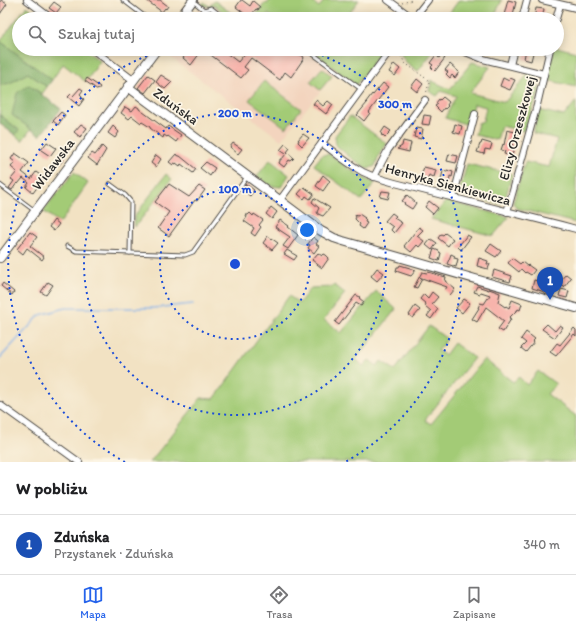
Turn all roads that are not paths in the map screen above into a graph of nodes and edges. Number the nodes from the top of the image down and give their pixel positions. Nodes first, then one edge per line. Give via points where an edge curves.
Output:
1 (27, 0) edge
2 (123, 0) edge
3 (388, 0) edge
4 (428, 0) edge
5 (527, 0) edge
6 (542, 0) edge
7 (193, 1) edge
8 (560, 5) junction
9 (576, 8) edge
10 (204, 10) joint
11 (43, 12) edge
12 (139, 12) edge
13 (184, 12) edge
14 (216, 12) edge
15 (404, 12) edge
16 (419, 12) edge
17 (524, 12) edge
18 (558, 12) edge
19 (100, 56) edge
20 (152, 56) edge
21 (315, 56) edge
22 (386, 56) edge
23 (476, 56) edge
24 (512, 56) edge
25 (548, 56) edge
26 (510, 66) junction
27 (544, 74) junction
28 (131, 84) junction
29 (361, 90) junction
30 (425, 100) road end
31 (475, 114) dead end
32 (322, 143) junction
33 (248, 176) junction
34 (374, 176) junction
35 (110, 184) dead end
36 (0, 185) edge
37 (453, 198) junction
38 (280, 200) junction
39 (34, 211) junction
40 (507, 212) junction
41 (576, 229) edge
42 (67, 246) dead end
43 (130, 253) junction
44 (1, 256) edge
45 (576, 308) edge
46 (0, 405) edge
47 (79, 462) edge

1 - 11 street
2 - 12 lane
3 - 15 street
4 - 16 street
5 - 17 street
6 - 8 street
7 - 10 lane
7 - 13 street
8 - 9 street
8 - 18 street
10 - 14 lane via 211,8
19 - 28 street
20 - 28 street, Widawska
21 - 29 lane
22 - 29 street
23 - 26 street
24 - 26 street
25 - 27 street, Elizy Orzeszkowej
26 - 27 street
27 - 40 street, Elizy Orzeszkowej
28 - 33 street, Zduńska
28 - 39 street, Widawska
29 - 32 street
30 - 34 street via 388,150
31 - 37 street
32 - 34 street, Henryka Sienkiewicza via 349,163
32 - 38 street
33 - 38 street, Zduńska
33 - 43 lane via 192,252 185,255
34 - 37 street, Henryka Sienkiewicza via 395,184
35 - 43 lane via 131,202
36 - 39 lane
37 - 40 street, Henryka Sienkiewicza
38 - 45 street, Zduńska via 334,238
39 - 44 street, Widawska
40 - 41 street, Henryka Sienkiewicza
42 - 43 lane via 76,252
46 - 47 street

